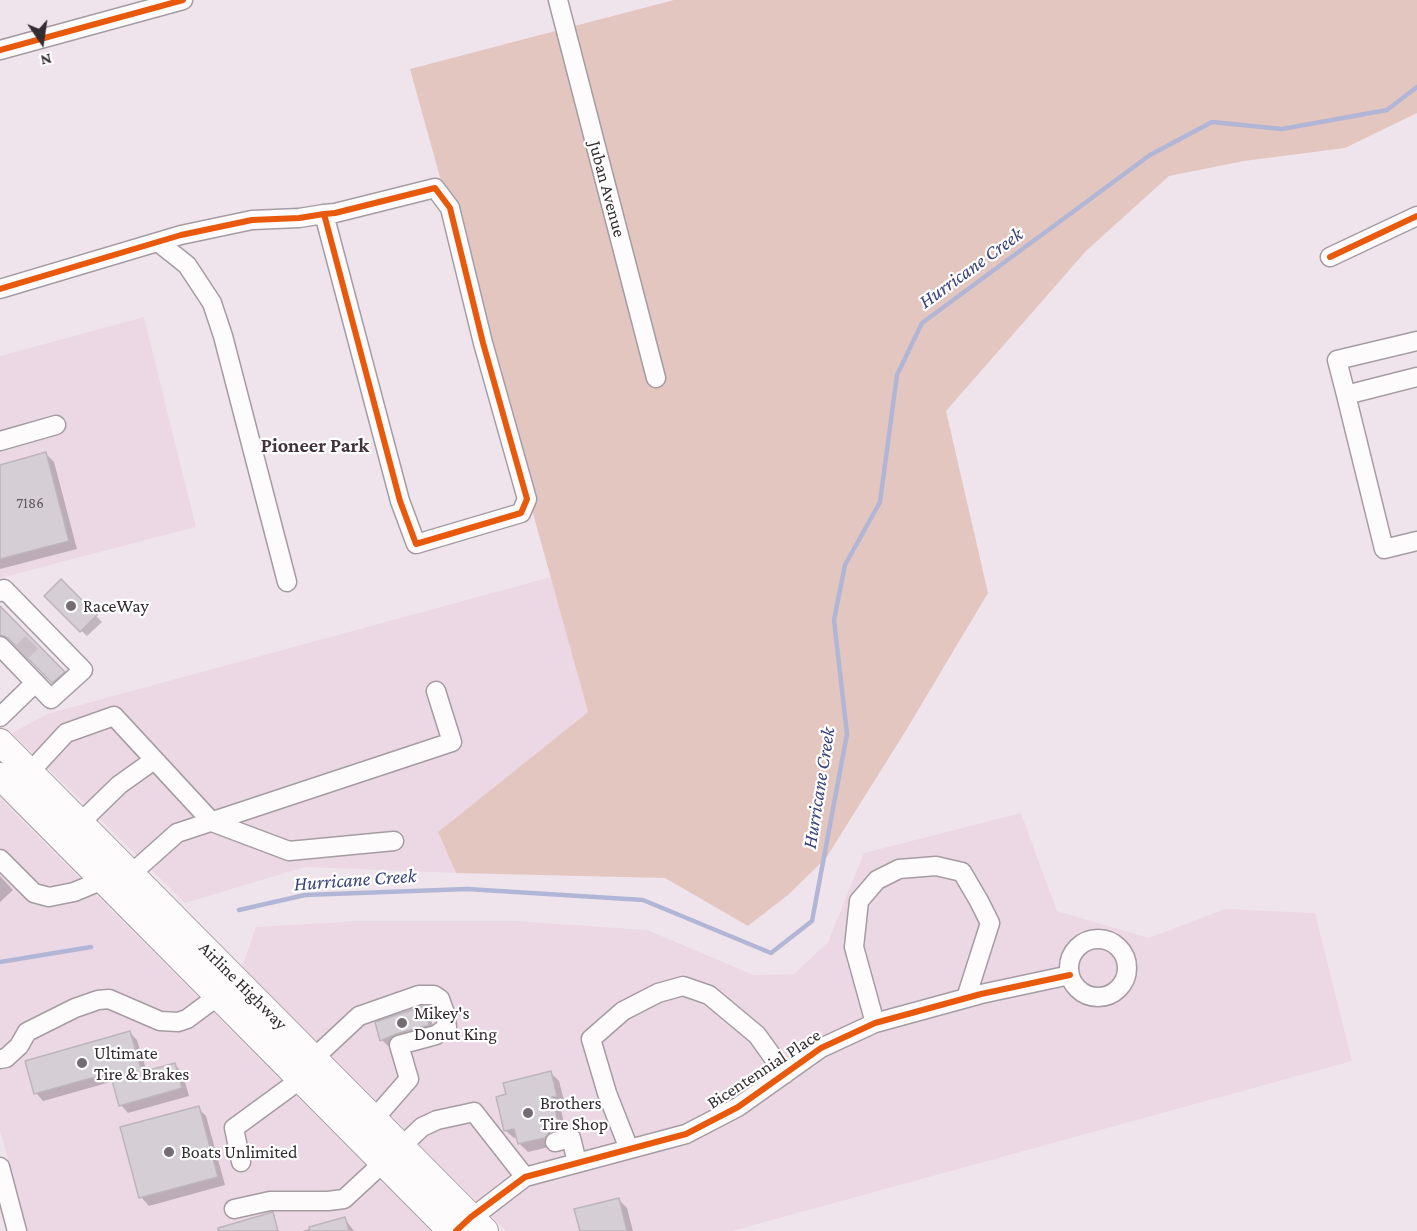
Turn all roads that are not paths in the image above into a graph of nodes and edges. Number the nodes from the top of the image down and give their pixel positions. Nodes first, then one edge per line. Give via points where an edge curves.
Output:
1 (183, 0) edge
2 (558, 0) edge
3 (0, 50) edge
4 (324, 214) junction
5 (1417, 216) edge
6 (158, 242) junction
7 (1330, 257) dead end
8 (0, 289) edge
9 (1417, 341) edge
10 (1417, 377) edge
11 (656, 378) dead end
12 (1346, 395) junction
13 (56, 425) dead end
14 (0, 441) edge
15 (1417, 541) edge
16 (287, 582) dead end
17 (0, 592) edge
18 (0, 646) edge
19 (35, 683) junction
20 (436, 691) dead end
21 (0, 717) edge
22 (0, 742) edge
23 (154, 760) junction
24 (30, 772) junction
25 (0, 776) edge
26 (212, 822) junction
27 (81, 823) junction
28 (394, 841) dead end
29 (0, 859) edge
30 (116, 882) junction
31 (1070, 975) dead end
32 (219, 996) junction
33 (966, 998) junction
34 (875, 1023) junction
35 (0, 1059) edge
36 (307, 1068) junction
37 (785, 1074) junction
38 (571, 1138) dead end
39 (384, 1142) junction
40 (629, 1149) junction
41 (241, 1162) dead end
42 (577, 1162) junction
43 (0, 1167) edge
44 (525, 1177) junction
45 (234, 1209) dead end
46 (466, 1228) edge
47 (17, 1231) edge

1 - 3 street
2 - 11 street, Juban Avenue
4 - 4 street via 435,188 450,208 527,499 521,513 416,544 400,501
4 - 6 street via 252,220
5 - 7 street
6 - 8 street
6 - 16 street via 187,265 212,303
9 - 12 street via 1337,360
10 - 12 street
12 - 15 street via 1384,549
13 - 14 street
17 - 19 street via 3,589 39,636 83,670 51,699
18 - 19 street via 16,657
19 - 21 street
20 - 26 street via 453,742
22 - 24 highway, Airline Highway
23 - 24 street via 114,716 66,733
23 - 26 street
23 - 27 street via 119,785
24 - 27 highway, Airline Highway
25 - 30 highway, Airline Highway
26 - 28 street via 289,851
26 - 30 street via 177,833
27 - 30 highway, Airline Highway
29 - 30 street via 34,893 49,897
30 - 32 highway, Airline Highway
30 - 36 highway, Airline Highway
31 - 33 street, Bicentennial Place
32 - 35 street via 178,1022 160,1022 110,999 98,1000 27,1032 19,1046
32 - 36 highway, Airline Highway
33 - 34 street, Bicentennial Place
33 - 34 street via 990,923 979,901 962,872 936,866 899,869 877,880 859,901 854,947
34 - 37 street, Bicentennial Place via 821,1048
36 - 39 highway, Airline Highway
36 - 39 street via 359,1016 419,995 440,999 447,1027 436,1035 399,1045 409,1079
36 - 41 street via 234,1128
37 - 40 street, Bicentennial Place via 738,1107 686,1134
37 - 40 street via 757,1035 709,994 683,986 658,993 622,1011 591,1039
38 - 42 street
39 - 44 street via 437,1120 474,1112
39 - 45 street via 344,1198 270,1201
39 - 46 highway, Airline Highway
40 - 42 street, Bicentennial Place
42 - 44 street, Bicentennial Place
43 - 47 street
44 - 46 street, Bicentennial Place

